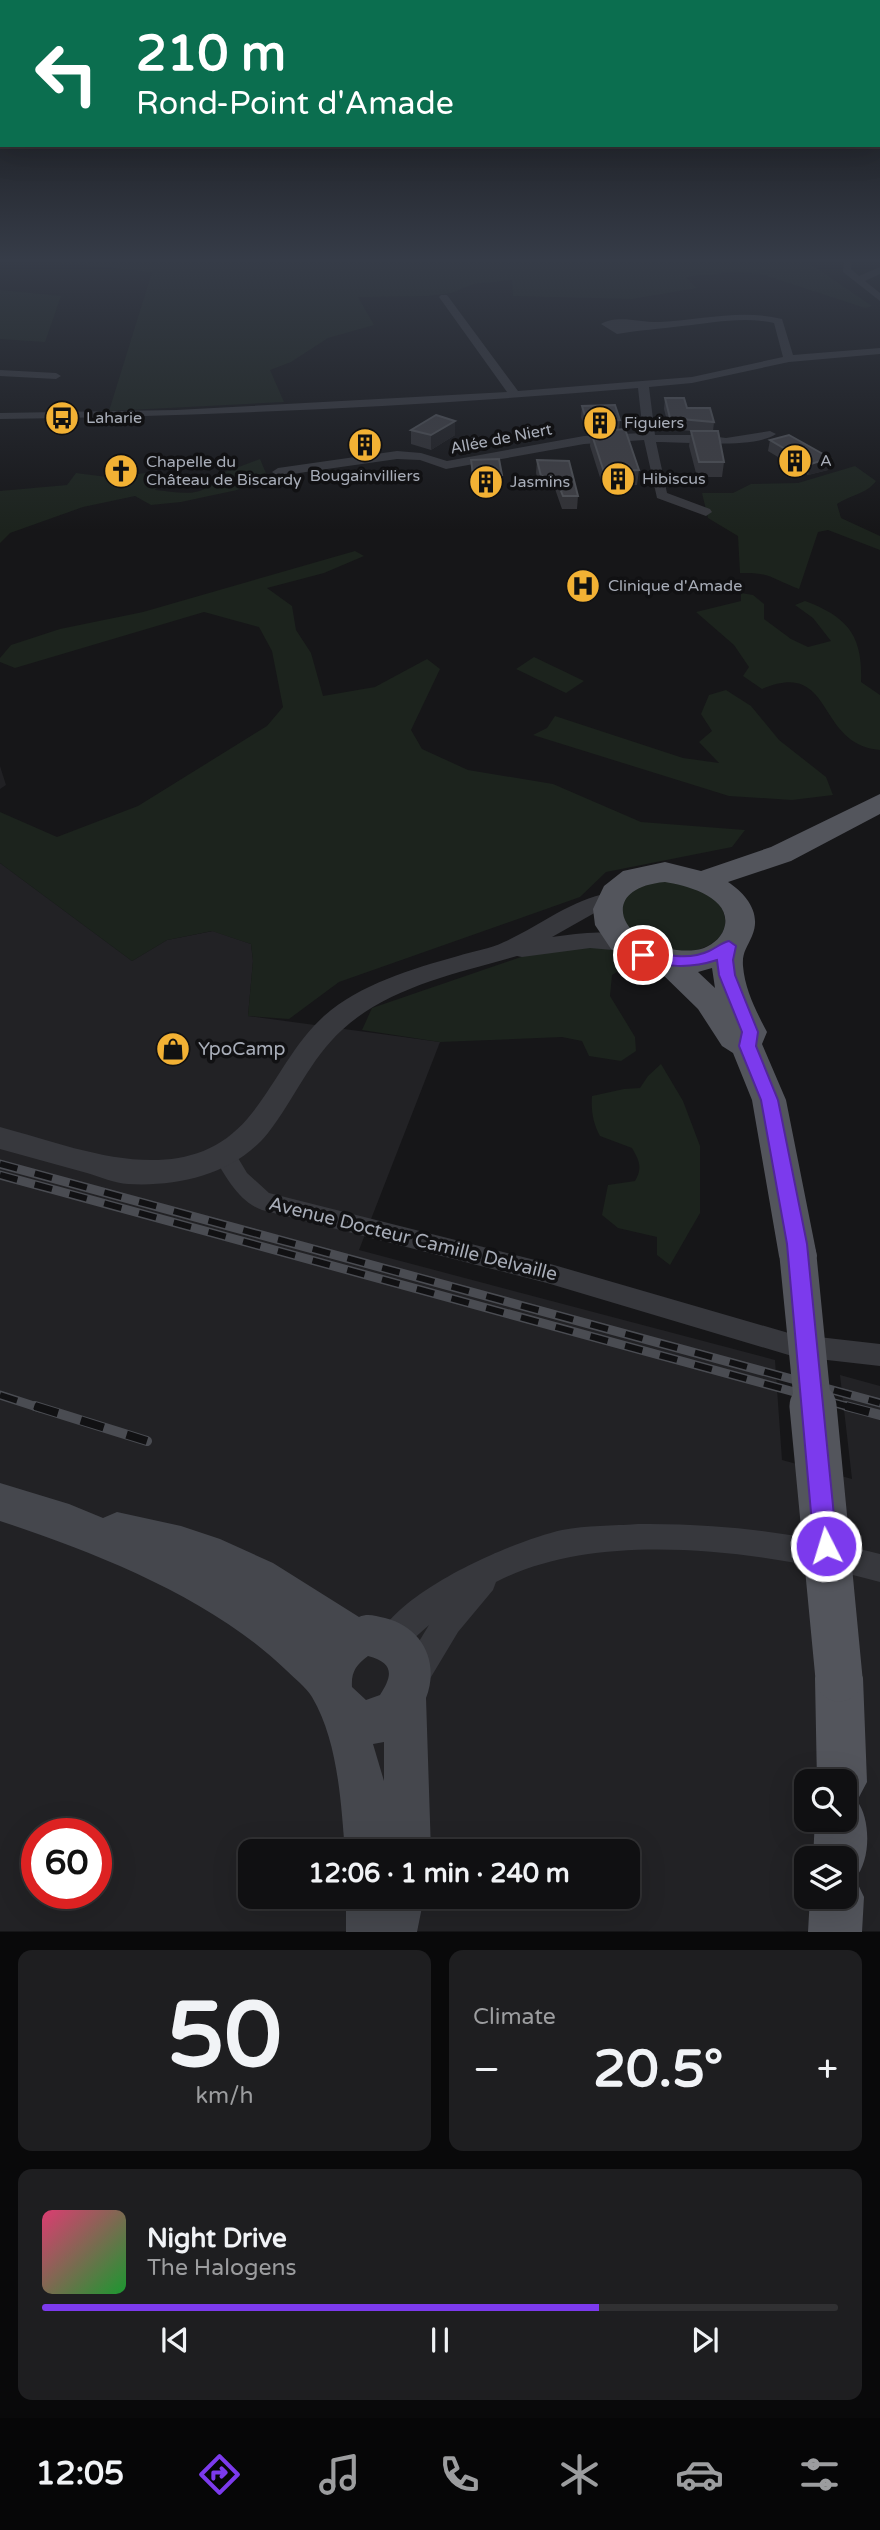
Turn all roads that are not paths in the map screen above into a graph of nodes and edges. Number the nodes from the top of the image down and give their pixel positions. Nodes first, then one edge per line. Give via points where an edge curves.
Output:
1 (481, 351) edge
2 (787, 351) edge
3 (878, 351) edge
4 (789, 359) junction
5 (0, 373) edge
6 (56, 376) dead end
7 (643, 385) junction
8 (515, 395) junction
9 (0, 416) edge
10 (770, 434) dead end
11 (649, 438) junction
12 (278, 472) dead end
13 (706, 512) dead end
14 (880, 803) edge
15 (880, 815) edge
16 (704, 880) junction
17 (609, 901) junction
18 (738, 912) junction
19 (624, 943) junction
20 (729, 946) junction
21 (511, 949) junction
22 (668, 961) junction
23 (747, 1046) junction
24 (0, 1139) edge
25 (224, 1154) junction
26 (880, 1354) edge
27 (0, 1502) edge
28 (69, 1524) junction
29 (880, 1567) edge
30 (493, 1568) junction
31 (373, 1639) junction
32 (408, 1690) junction
33 (336, 1697) junction
34 (842, 1769) edge
35 (367, 1839) edge
36 (408, 1839) edge
37 (370, 1909) edge
38 (398, 1909) edge
39 (836, 1909) edge
40 (370, 1931) edge
41 (393, 1931) edge
42 (835, 1931) edge

1 - 8 street
2 - 4 street
3 - 4 street
4 - 7 street via 692,380
5 - 6 street
7 - 8 street
7 - 11 street
8 - 9 street via 177,413
10 - 11 street, Allée de Niert via 726,442
11 - 12 street, Allée de Niert via 584,440 446,465 397,455
11 - 13 street via 661,495
14 - 16 main road via 781,854
15 - 18 main road via 769,874 751,887
16 - 17 main road via 685,874 646,874 617,889
16 - 18 main road via 719,888
17 - 19 main road via 609,922
17 - 21 street via 592,904
18 - 20 main road via 737,936
19 - 21 street via 590,940 534,950
19 - 22 main road via 643,955
20 - 22 main road via 691,962
20 - 23 main road via 727,975 750,1032
21 - 25 street via 395,985 334,1022 307,1050 256,1128
22 - 23 main road
23 - 34 main road, bridge via 769,1100 798,1256 839,1678
24 - 25 street via 136,1172 186,1170
25 - 26 street, Avenue Docteur Camille Delvaille via 239,1179 262,1201 547,1273 764,1337 823,1350
27 - 28 main road
28 - 31 main road via 175,1542 241,1567 335,1629
28 - 33 main road via 146,1557 245,1610 289,1644
29 - 30 street via 775,1546 647,1536 562,1544
30 - 31 street via 406,1624
30 - 32 street via 435,1640
31 - 32 main road via 406,1656
31 - 33 main road via 344,1646 336,1657 331,1670
32 - 33 main road via 387,1718 374,1722 351,1718
32 - 36 main road
33 - 35 main road via 363,1786
37 - 40 main road
38 - 41 main road
39 - 42 main road

